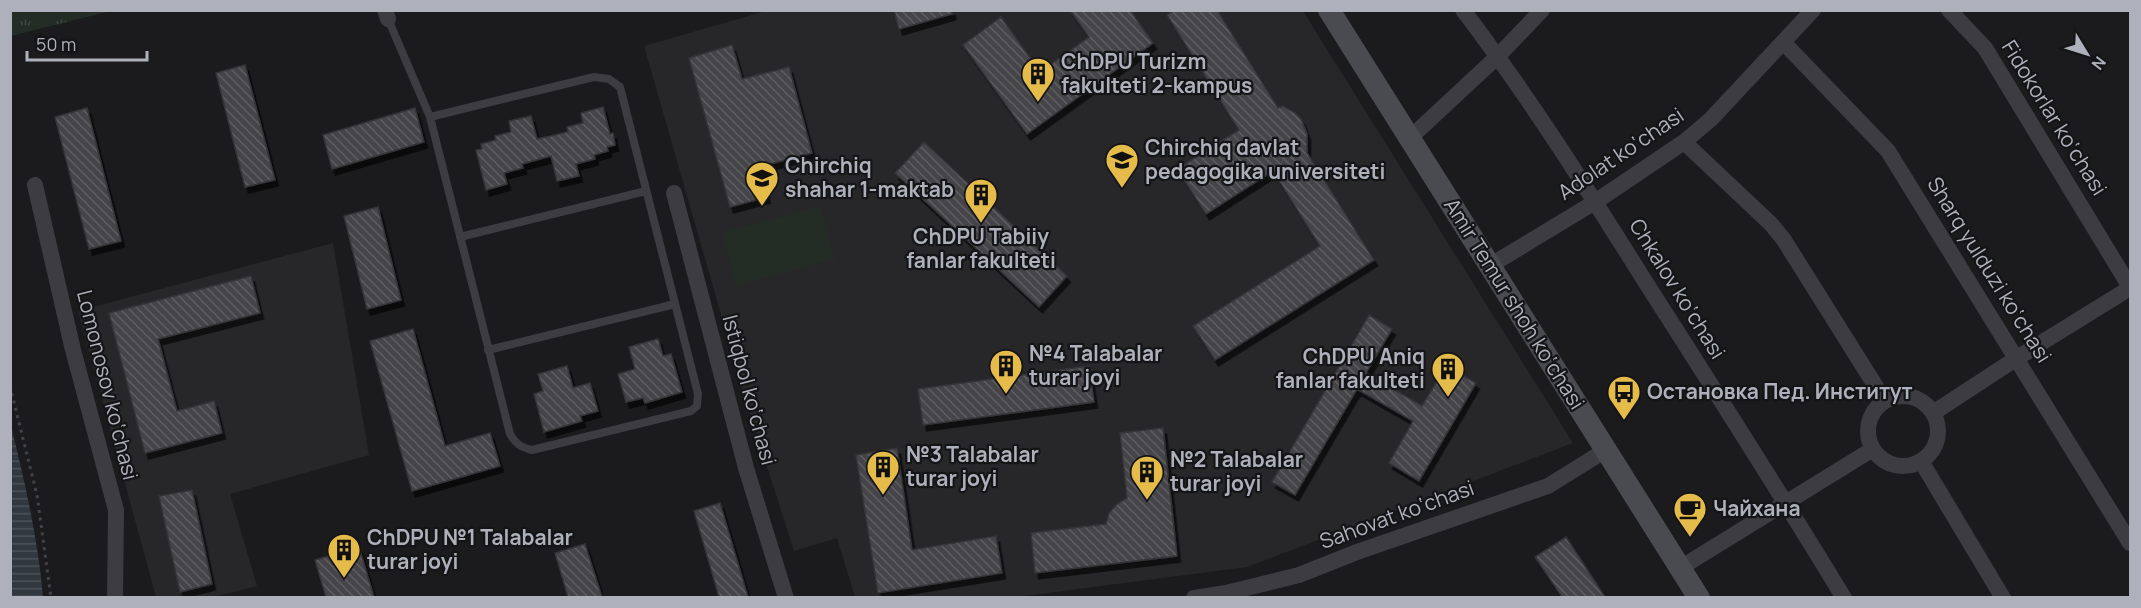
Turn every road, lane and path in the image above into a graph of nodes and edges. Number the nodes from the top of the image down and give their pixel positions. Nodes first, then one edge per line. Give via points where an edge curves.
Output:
1 (1329, 10) edge
2 (1463, 10) edge
3 (1542, 10) edge
4 (1813, 10) edge
5 (1949, 10) edge
6 (387, 14) edge
7 (1783, 42) junction
8 (1498, 56) junction
9 (430, 117) junction
10 (1410, 138) junction
11 (1684, 142) junction
12 (35, 185) dead end
13 (646, 191) junction
14 (674, 193) dead end
15 (1595, 202) junction
16 (460, 237) junction
17 (1491, 265) junction
18 (2130, 287) edge
19 (675, 304) junction
20 (488, 350) junction
21 (2017, 358) junction
22 (10, 386) edge
23 (1885, 401) junction
24 (1933, 413) junction
25 (1873, 449) junction
26 (1606, 450) junction
27 (1921, 461) junction
28 (1786, 502) junction
29 (2130, 543) edge
30 (1680, 568) junction
31 (1227, 595) edge
32 (51, 597) edge
33 (115, 597) edge
34 (786, 597) edge
35 (1194, 597) edge
36 (1699, 597) edge
37 (1844, 597) edge
38 (2003, 597) edge

1 - 10 main road, Amir Temur shoh ko‘chasi
2 - 8 street, Chkalov ko‘chasi
3 - 8 street
4 - 7 street, Adolat ko‘chasi
5 - 18 street, Fidokorlar ko‘chasi via 1985,48
6 - 9 lane
7 - 11 street, Adolat ko‘chasi
7 - 21 street, Sharq yulduzi ko‘chasi via 1888,151
8 - 10 street
8 - 15 street, Chkalov ko‘chasi
9 - 13 lane via 594,77 609,79 620,87
9 - 16 lane
10 - 17 main road, Amir Temur shoh ko‘chasi
11 - 15 street, Adolat ko‘chasi
11 - 23 street via 1784,240
12 - 33 street, Lomonosov ko‘chasi via 73,350 116,510
13 - 16 lane
13 - 19 lane
14 - 34 street, Istiqbol ko‘chasi via 746,468
15 - 17 street, Adolat ko‘chasi
15 - 28 street, Chkalov ko‘chasi
16 - 20 lane
17 - 26 main road, Amir Temur shoh ko‘chasi
18 - 21 street
19 - 20 lane
19 - 20 lane via 698,394 697,406 691,411 532,450 520,447 510,434
21 - 24 street
21 - 29 street, Sharq yulduzi ko‘chasi
22 - 32 path via 37,495
23 - 24 street via 1906,396 1917,399
23 - 25 street via 1871,417 1868,428
24 - 27 street via 1938,434 1935,445
25 - 27 street via 1889,463 1900,466
25 - 28 street
26 - 30 main road, Amir Temur shoh ko‘chasi
26 - 31 street, Sahovat ko‘chasi via 1548,486 1299,575
27 - 38 street
28 - 30 street
28 - 37 street, Chkalov ko‘chasi
30 - 36 main road, Amir Temur shoh ko‘chasi
31 - 35 street, Sahovat ko‘chasi

